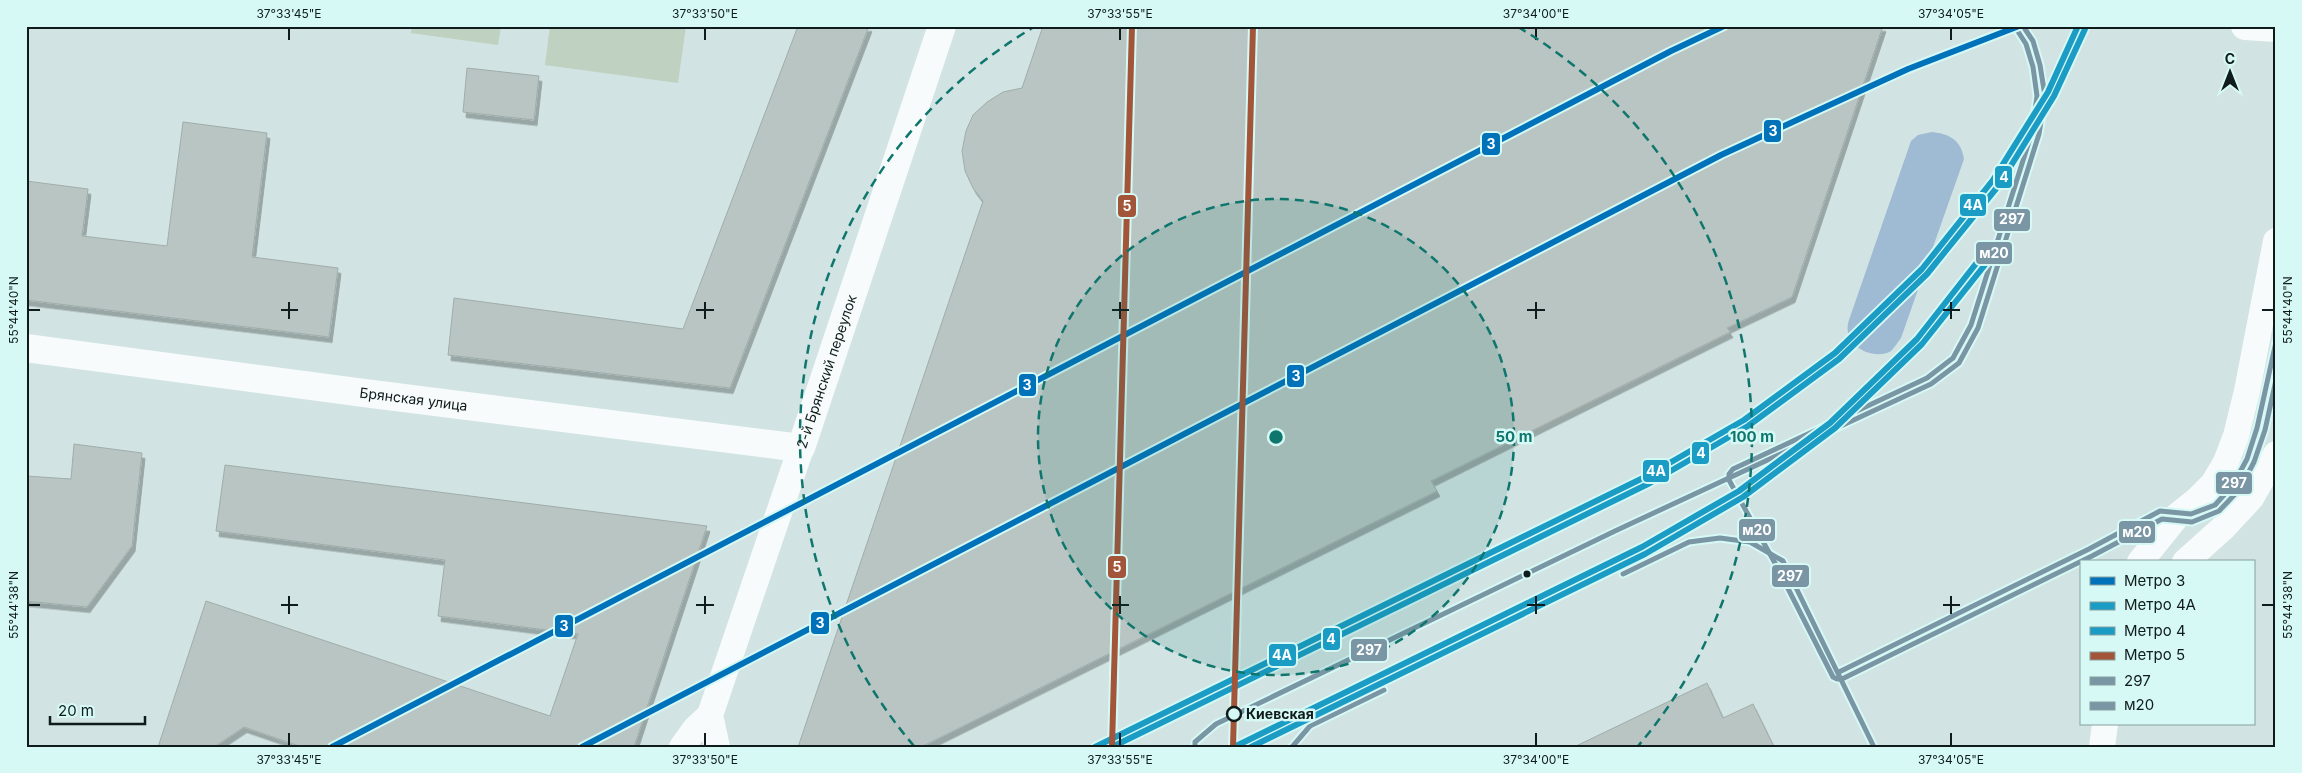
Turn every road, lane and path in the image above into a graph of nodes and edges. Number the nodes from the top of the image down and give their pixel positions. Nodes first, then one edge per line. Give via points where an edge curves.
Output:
1 (942, 26) edge
2 (2245, 26) edge
3 (2276, 28) edge
4 (2276, 241) edge
5 (26, 348) edge
6 (801, 448) junction
7 (2276, 454) edge
8 (2142, 560) edge
9 (2187, 560) edge
10 (710, 715) junction
11 (2089, 726) edge
12 (2105, 726) edge
13 (682, 747) edge
14 (717, 747) edge
15 (2088, 747) edge
16 (2102, 747) edge

1 - 6 street, 2-й Брянский переулок
2 - 3 street
4 - 8 street via 2245,400 2226,462 2213,484 2177,516
5 - 6 street, Брянская улица
6 - 10 street, 2-й Брянский переулок
7 - 9 street via 2251,498
10 - 13 street, 2-й Брянский переулок via 694,728
10 - 14 street
11 - 15 street
12 - 16 street

